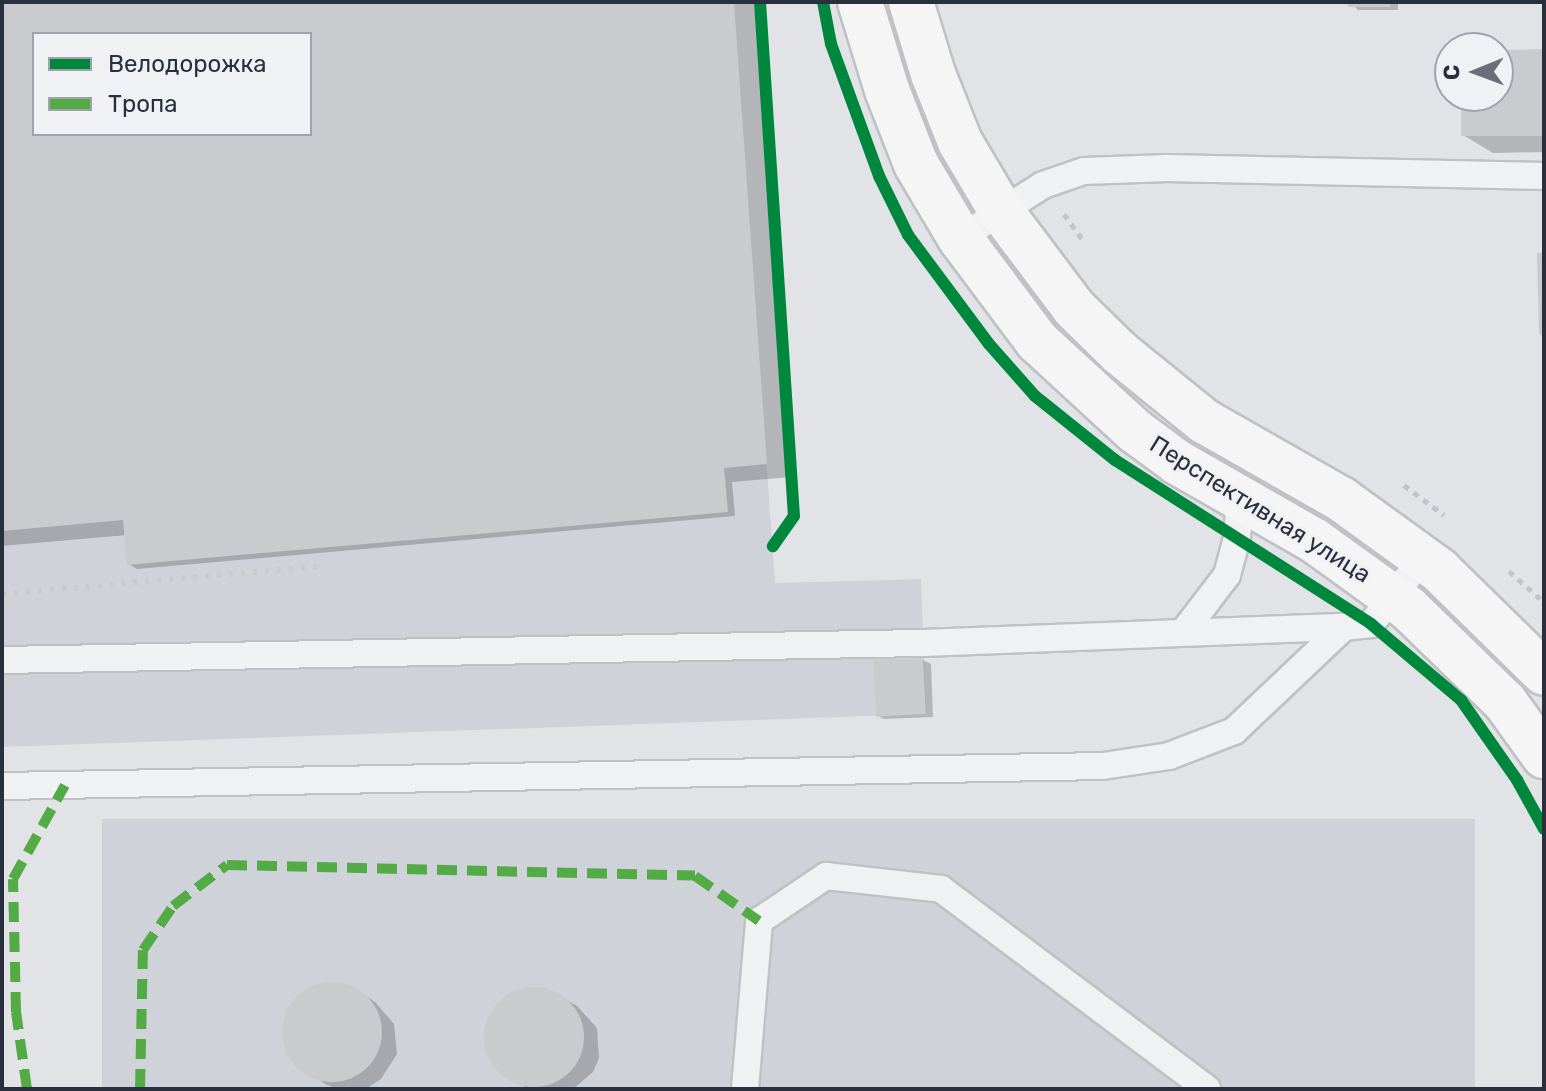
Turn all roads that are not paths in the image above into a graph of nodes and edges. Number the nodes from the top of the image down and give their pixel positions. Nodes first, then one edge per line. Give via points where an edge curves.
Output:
1 (860, 2) edge
2 (911, 2) edge
3 (1544, 176) edge
4 (1001, 211) junction
5 (960, 238) junction
6 (1240, 497) junction
7 (1423, 558) junction
8 (1392, 596) junction
9 (1344, 627) junction
10 (1185, 630) junction
11 (2, 660) edge
12 (1544, 672) edge
13 (1505, 702) junction
14 (1544, 756) edge
15 (2, 786) edge
16 (745, 1089) edge
17 (1207, 1089) edge

1 - 5 main road, Перспективная улица via 916,164
2 - 4 main road, Перспективная улица via 960,142
3 - 4 lane via 1084,171 1043,185
4 - 5 lane
4 - 7 main road, Перспективная улица via 1074,308 1165,392 1204,421 1341,499
5 - 6 main road, Перспективная улица via 1037,341 1087,389 1177,462
6 - 8 main road, Перспективная улица via 1315,541
6 - 10 lane via 1227,575
7 - 8 lane
7 - 12 main road, Перспективная улица
8 - 9 lane via 1371,624
8 - 13 main road, Перспективная улица
9 - 10 lane
9 - 15 lane via 1234,731 1169,756 1103,766
10 - 11 lane via 923,643
12 - 13 lane
13 - 14 main road, Перспективная улица
16 - 17 lane via 759,921 826,876 941,889

